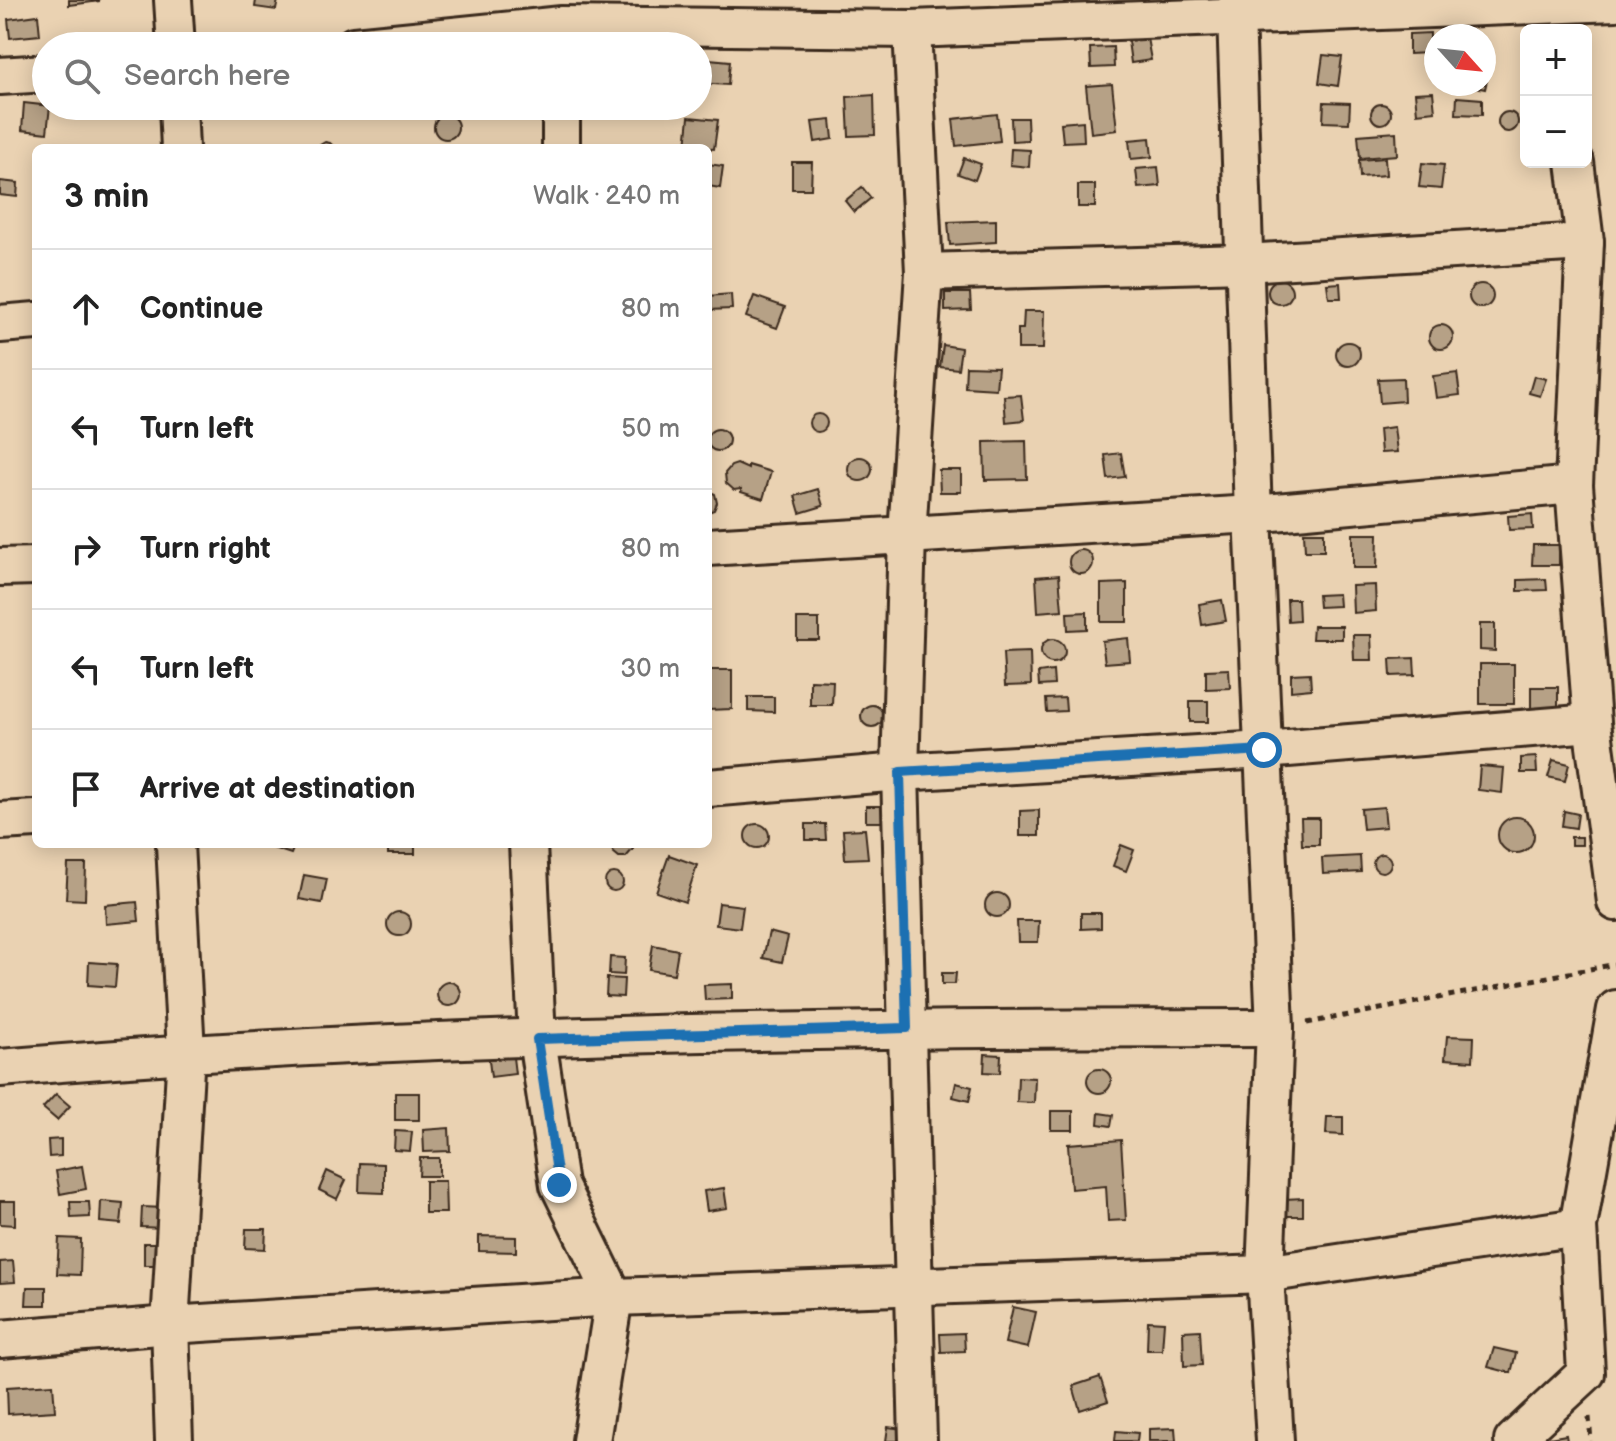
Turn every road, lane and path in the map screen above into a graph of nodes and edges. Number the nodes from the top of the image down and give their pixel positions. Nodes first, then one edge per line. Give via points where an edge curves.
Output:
1 (173, 0) edge
2 (1616, 2) edge
3 (1556, 12) edge
4 (1236, 15) junction
5 (561, 24) edge
6 (912, 29) junction
7 (175, 32) edge
8 (486, 32) edge
9 (32, 74) edge
10 (0, 76) edge
11 (179, 120) edge
12 (561, 120) edge
13 (180, 144) edge
14 (561, 144) edge
15 (1576, 168) edge
16 (1585, 242) junction
17 (1244, 263) junction
18 (924, 272) junction
19 (32, 321) edge
20 (0, 324) edge
21 (1574, 485) junction
22 (1253, 514) junction
23 (907, 535) junction
24 (712, 547) edge
25 (32, 566) edge
26 (0, 567) edge
27 (1592, 723) junction
28 (1264, 750) junction
29 (900, 772) junction
30 (712, 788) edge
31 (32, 819) edge
32 (0, 821) edge
33 (175, 848) edge
34 (528, 848) edge
35 (1616, 902) edge
36 (1616, 964) edge
37 (1616, 1009) edge
38 (907, 1028) junction
39 (1275, 1028) junction
40 (537, 1039) junction
41 (186, 1052) junction
42 (0, 1068) edge
43 (1578, 1227) junction
44 (1265, 1274) junction
45 (913, 1286) junction
46 (614, 1297) junction
47 (170, 1325) junction
48 (0, 1339) edge
49 (174, 1441) edge
50 (591, 1441) edge
51 (918, 1441) edge
52 (1275, 1441) edge
53 (1513, 1441) edge

1 - 7 street
2 - 3 street
3 - 4 street
4 - 6 street
4 - 17 street
5 - 6 street
5 - 8 street
6 - 18 street
9 - 10 street
11 - 13 street
12 - 14 street
15 - 16 street
16 - 17 street
16 - 21 street
17 - 18 street
17 - 22 street
18 - 23 street
19 - 20 street
21 - 22 street
21 - 27 street
22 - 23 street
22 - 28 street
23 - 24 street
23 - 29 street
25 - 26 street
27 - 28 street
27 - 35 street
28 - 29 street
28 - 39 street
29 - 30 street
29 - 38 street
31 - 32 street
33 - 41 street
34 - 40 street
36 - 39 path
37 - 43 street
38 - 39 street
38 - 40 street
38 - 45 street
39 - 44 street
40 - 41 street
40 - 46 street via 559,1185
41 - 42 street
41 - 47 street
43 - 44 street
43 - 53 street via 1586,1373
44 - 45 street
44 - 52 street
45 - 46 street
45 - 51 street
46 - 47 street
46 - 50 street
47 - 48 street
47 - 49 street

